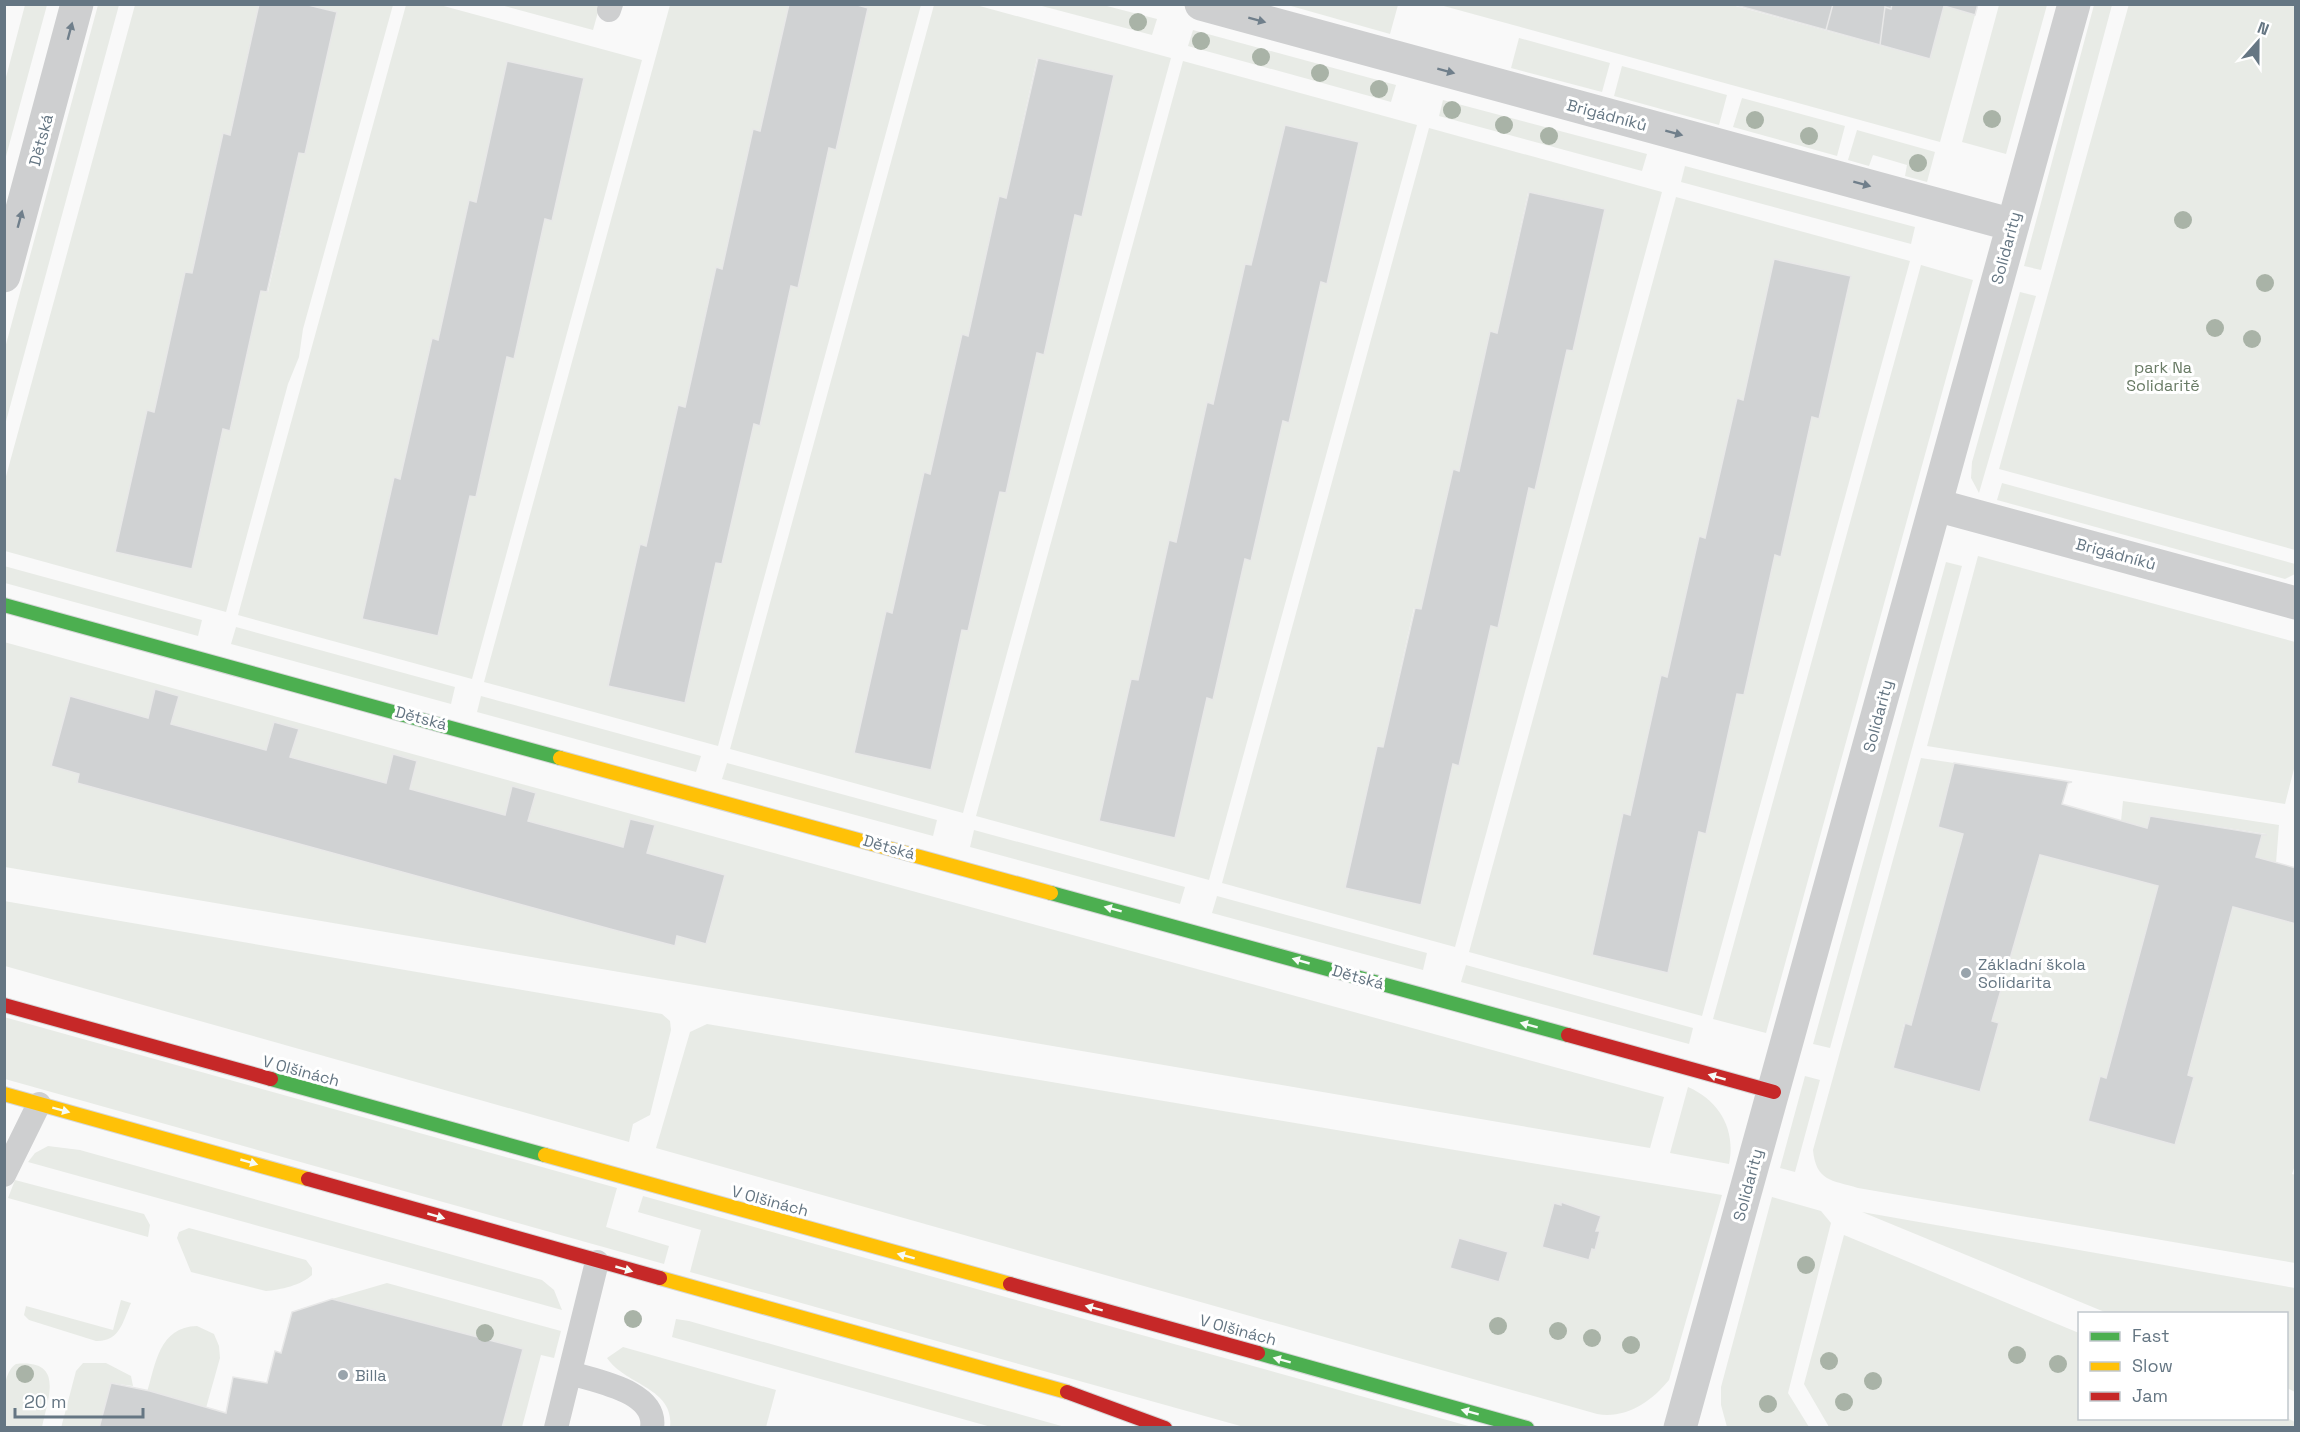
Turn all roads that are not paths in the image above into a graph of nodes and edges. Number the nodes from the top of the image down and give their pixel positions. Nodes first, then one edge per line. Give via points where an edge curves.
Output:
1 (77, 4) edge
2 (1201, 4) edge
3 (2074, 4) edge
4 (2013, 225) junction
5 (4, 276) edge
6 (1936, 505) junction
7 (2295, 603) edge
8 (4, 605) edge
9 (4, 1005) edge
10 (1774, 1092) junction
11 (4, 1094) edge
12 (39, 1104) junction
13 (4, 1175) edge
14 (597, 1262) junction
15 (570, 1373) junction
16 (556, 1428) edge
17 (652, 1428) edge
18 (1165, 1428) edge
19 (1527, 1428) edge
20 (1680, 1428) edge

5 -> 1 street, Dětská
2 -> 4 street, Brigádníků
3 - 4 street, Solidarity
4 - 6 street, Solidarity
6 - 7 street, Brigádníků
6 - 10 street, Solidarity
10 -> 8 main road, Dětská
19 -> 9 main road, V Olšinách
10 - 20 street, Solidarity
11 - 12 main road
12 - 13 lane
12 -> 14 main road
14 - 15 lane
14 -> 18 main road via 1094,1400
15 - 16 lane
15 - 17 lane via 635,1394 650,1411

